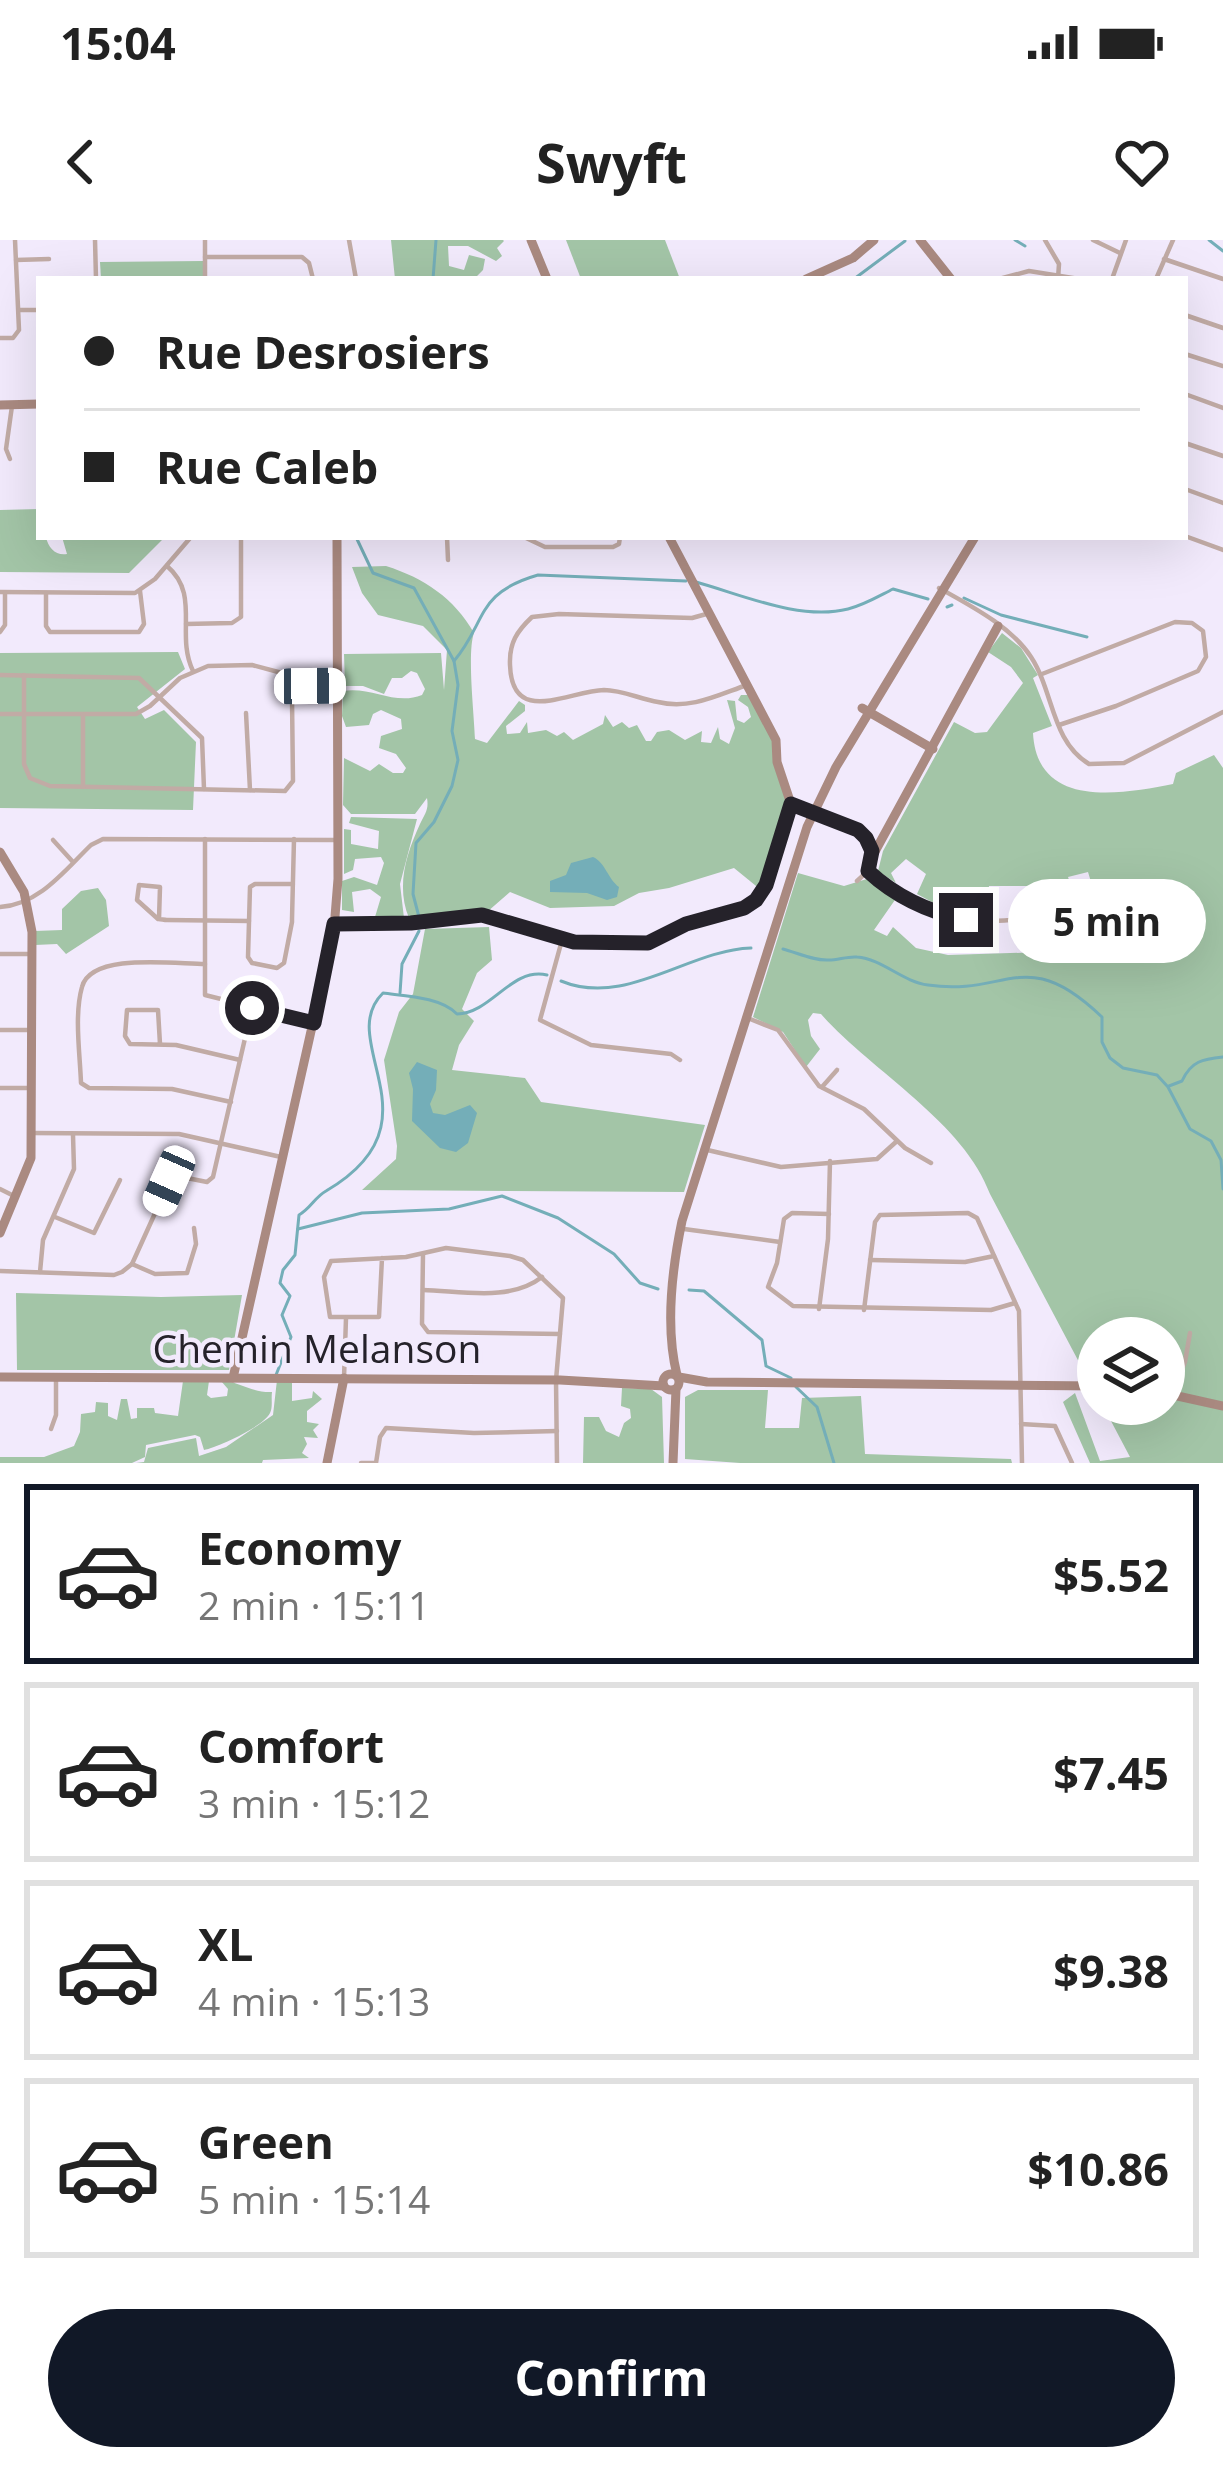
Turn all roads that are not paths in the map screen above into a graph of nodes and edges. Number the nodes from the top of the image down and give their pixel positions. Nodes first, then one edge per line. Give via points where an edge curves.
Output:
1 (15, 240) edge
2 (95, 240) edge
3 (205, 240) edge
4 (349, 240) edge
5 (531, 240) edge
6 (874, 240) edge
7 (920, 240) edge
8 (1045, 240) edge
9 (1093, 240) edge
10 (1126, 240) edge
11 (1173, 240) edge
12 (1121, 253) junction
13 (205, 257) junction
14 (49, 259) dead end
15 (1164, 259) junction
16 (16, 260) junction
17 (96, 276) edge
18 (205, 276) edge
19 (312, 276) edge
20 (355, 276) edge
21 (546, 276) edge
22 (813, 276) edge
23 (949, 276) edge
24 (1010, 276) edge
25 (1058, 276) edge
26 (1113, 276) edge
27 (1157, 276) edge
28 (1223, 279) edge
29 (19, 310) junction
30 (36, 310) edge
31 (1188, 316) edge
32 (1223, 328) edge
33 (0, 338) edge
34 (1188, 355) edge
35 (1223, 366) edge
36 (1188, 395) edge
37 (36, 404) edge
38 (6, 405) edge
39 (1223, 408) edge
40 (1188, 444) edge
41 (1223, 456) edge
42 (10, 459) dead end
43 (1188, 490) edge
44 (1223, 503) edge
45 (1188, 537) edge
46 (188, 540) edge
47 (241, 540) edge
48 (337, 540) edge
49 (447, 540) edge
50 (530, 540) edge
51 (559, 540) edge
52 (620, 540) edge
53 (671, 540) edge
54 (973, 540) edge
55 (559, 547) junction
56 (1223, 550) edge
57 (448, 560) dead end
58 (166, 566) junction
59 (942, 589) junction
60 (140, 591) junction
61 (3, 592) edge
62 (46, 593) junction
63 (710, 613) junction
64 (186, 624) junction
65 (998, 626) junction
66 (0, 632) edge
67 (193, 671) junction
68 (1041, 674) junction
69 (0, 675) edge
70 (24, 675) junction
71 (297, 683) junction
72 (338, 685) junction
73 (747, 685) junction
74 (161, 696) junction
75 (1223, 712) edge
76 (246, 713) dead end
77 (870, 713) junction
78 (0, 714) edge
79 (24, 714) junction
80 (82, 715) junction
81 (1058, 725) junction
82 (933, 749) junction
83 (82, 787) junction
84 (204, 789) junction
85 (250, 790) junction
86 (791, 804) junction
87 (814, 811) junction
88 (890, 828) junction
89 (205, 839) junction
90 (293, 839) junction
91 (337, 839) junction
92 (868, 840) junction
93 (53, 841) dead end
94 (0, 852) edge
95 (872, 857) junction
96 (73, 862) junction
97 (868, 871) junction
98 (857, 880) dead end
99 (293, 884) junction
100 (1096, 898) dead end
101 (27, 901) junction
102 (0, 907) edge
103 (160, 919) junction
104 (205, 920) junction
105 (249, 920) junction
106 (335, 922) junction
107 (562, 940) junction
108 (0, 954) edge
109 (32, 954) junction
110 (205, 964) junction
111 (252, 1008) junction
112 (745, 1017) junction
113 (314, 1023) junction
114 (0, 1030) edge
115 (32, 1030) junction
116 (160, 1044) junction
117 (240, 1060) junction
118 (680, 1060) dead end
119 (837, 1070) dead end
120 (822, 1087) junction
121 (0, 1088) edge
122 (31, 1088) junction
123 (231, 1102) junction
124 (32, 1133) junction
125 (74, 1134) junction
126 (897, 1141) junction
127 (221, 1143) junction
128 (704, 1149) junction
129 (283, 1158) junction
130 (830, 1161) junction
131 (931, 1163) dead end
132 (120, 1180) dead end
133 (0, 1189) edge
134 (16, 1197) junction
135 (830, 1214) junction
136 (55, 1217) junction
137 (194, 1228) dead end
138 (681, 1228) junction
139 (0, 1233) edge
140 (780, 1242) junction
141 (423, 1254) junction
142 (994, 1256) junction
143 (382, 1258) junction
144 (870, 1260) junction
145 (132, 1264) junction
146 (0, 1271) edge
147 (40, 1272) junction
148 (542, 1277) junction
149 (423, 1290) junction
150 (1016, 1303) junction
151 (819, 1309) junction
152 (864, 1310) junction
153 (346, 1318) junction
154 (1190, 1333) dead end
155 (560, 1334) junction
156 (1185, 1361) edge
157 (0, 1378) edge
158 (56, 1378) junction
159 (233, 1378) junction
160 (344, 1378) junction
161 (556, 1380) junction
162 (672, 1382) junction
163 (1021, 1384) junction
164 (1077, 1385) edge
165 (1185, 1398) edge
166 (1223, 1406) edge
167 (1021, 1424) junction
168 (51, 1429) dead end
169 (557, 1431) junction
170 (329, 1463) edge
171 (361, 1463) edge
172 (376, 1463) edge
173 (557, 1463) edge
174 (674, 1463) edge
175 (1022, 1463) edge
176 (1072, 1463) edge

1 - 16 street
2 - 17 street
3 - 13 street
4 - 20 street
5 - 21 street
6 - 22 street
7 - 23 street
8 - 25 street
9 - 12 street
10 - 12 street
11 - 15 street
12 - 26 street
13 - 18 street
13 - 19 street via 302,257
14 - 16 street
15 - 27 street
15 - 28 street
16 - 29 street
24 - 25 street
29 - 30 street
29 - 33 street via 16,335
31 - 32 street
34 - 35 street
36 - 39 street
37 - 38 street
38 - 42 street
40 - 41 street
43 - 44 street
45 - 56 street
46 - 58 street
47 - 64 street via 241,616
48 - 72 street
49 - 57 street
50 - 55 street
51 - 55 street
52 - 55 street via 613,548
53 - 63 street
54 - 59 street
58 - 60 street
58 - 64 street via 183,582
59 - 65 street
59 - 77 street
60 - 62 street
60 - 62 street via 139,632 50,632
61 - 62 street
61 - 66 street
63 - 73 street
63 - 73 street via 532,616 514,636 512,682 537,703 607,690 686,704
64 - 67 street
65 - 68 street
65 - 82 street
67 - 71 street via 252,665
67 - 74 street
68 - 81 street
68 - 81 street via 1175,622 1203,631 1206,657 1198,671
69 - 70 street
70 - 74 street via 128,676
70 - 79 street
71 - 72 street
71 - 85 street via 291,788
72 - 91 street
73 - 86 street via 777,742
74 - 80 street via 136,714
74 - 84 street via 202,738
75 - 81 street via 1124,763 1089,764 1066,745
76 - 85 street
77 - 82 street
77 - 87 street
78 - 79 street
79 - 80 street
79 - 83 street via 30,778
80 - 83 street
82 - 88 street
83 - 84 street
84 - 85 street
86 - 87 street
86 - 107 street via 766,885 750,905 644,944
87 - 92 street
87 - 112 street
88 - 92 street
88 - 95 street
89 - 90 street
89 - 96 street via 101,840
89 - 104 street
90 - 91 street
90 - 99 street
91 - 106 street
92 - 95 street
93 - 96 street
94 - 101 street
95 - 97 street
96 - 101 street
97 - 98 street
97 - 100 street via 911,902 976,921 1035,919
99 - 105 street via 253,884
99 - 105 street via 281,967 250,961
101 - 102 street
101 - 109 street
103 - 103 street via 160,887 139,885 137,900
103 - 104 street
104 - 105 street
104 - 110 street
106 - 107 street via 490,916
106 - 113 street
107 - 118 street via 540,1020 591,1045
108 - 109 street
109 - 115 street
110 - 111 street via 206,996
110 - 123 street via 108,964 87,976 81,1083
111 - 113 street
111 - 117 street
112 - 120 street via 778,1030
112 - 128 street
113 - 129 street
114 - 115 street
115 - 122 street
116 - 116 street via 158,1010 128,1009 127,1042
116 - 117 street
117 - 123 street
119 - 120 street
120 - 126 street via 864,1109
121 - 122 street
122 - 124 street
123 - 127 street
124 - 125 street
124 - 134 street
125 - 127 street via 179,1134
125 - 136 street via 74,1168
126 - 130 street via 878,1159
126 - 131 street
127 - 129 street
127 - 145 street via 210,1181 170,1180
128 - 130 street via 768,1166
128 - 138 street
129 - 159 street
130 - 135 street
132 - 136 street via 94,1233
133 - 134 street
134 - 139 street
135 - 140 street via 788,1214
135 - 151 street
136 - 147 street
137 - 145 street via 187,1273 155,1274
138 - 140 street
138 - 162 street
140 - 151 street via 770,1291 793,1306
141 - 143 street
141 - 148 street via 446,1248 510,1256
141 - 149 street
142 - 144 street
142 - 144 street via 973,1215 884,1213 875,1222
142 - 150 street
143 - 153 street via 379,1317
143 - 153 street via 326,1266 326,1310
144 - 152 street
145 - 147 street via 113,1275
146 - 147 street
148 - 149 street via 513,1292
148 - 155 street via 563,1298
149 - 155 street via 428,1332
150 - 152 street
150 - 163 street
151 - 152 street
153 - 160 street
154 - 156 street
155 - 161 street
157 - 158 street, Chemin Melanson
158 - 159 street, Chemin Melanson
158 - 168 street
159 - 160 street, Chemin Melanson
160 - 161 street, Chemin Melanson
160 - 170 street
161 - 162 street, Chemin Melanson
161 - 169 street
162 - 163 street, Chemin Melanson
162 - 174 street
163 - 164 street
163 - 167 street
165 - 166 street
167 - 175 street
167 - 176 street via 1055,1426
169 - 172 street via 386,1428
169 - 173 street
171 - 172 street

